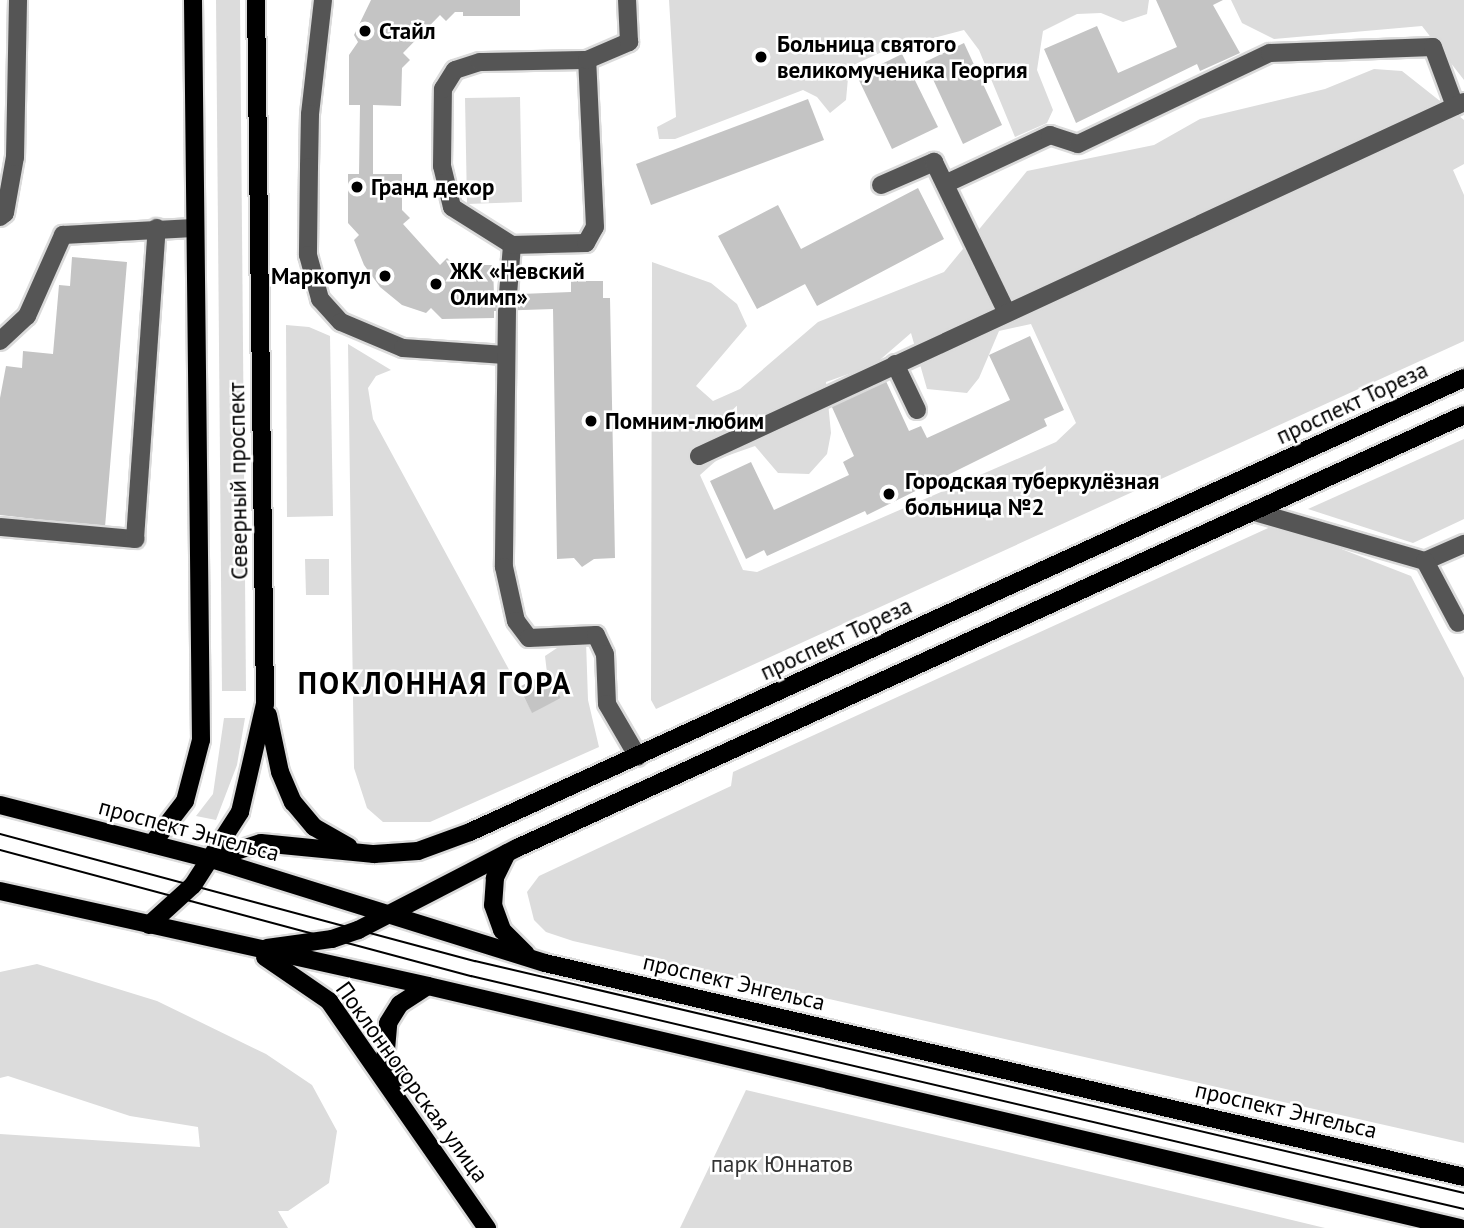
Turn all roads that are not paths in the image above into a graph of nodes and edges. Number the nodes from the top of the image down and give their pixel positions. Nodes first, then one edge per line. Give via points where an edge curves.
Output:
1 (18, 0) edge
2 (193, 0) edge
3 (256, 0) edge
4 (323, 0) edge
5 (627, 0) edge
6 (587, 60) junction
7 (1460, 104) edge
8 (945, 184) junction
9 (881, 185) dead end
10 (0, 217) edge
11 (158, 228) junction
12 (194, 228) junction
13 (512, 245) junction
14 (1006, 311) junction
15 (0, 341) edge
16 (505, 355) junction
17 (895, 364) junction
18 (1464, 378) edge
19 (917, 410) dead end
20 (1464, 415) edge
21 (699, 456) dead end
22 (1255, 512) junction
23 (0, 527) edge
24 (1464, 544) edge
25 (1425, 561) junction
26 (1462, 623) edge
27 (265, 705) junction
28 (638, 757) junction
29 (0, 805) edge
30 (152, 844) junction
31 (507, 853) junction
32 (374, 854) junction
33 (211, 859) junction
34 (0, 891) edge
35 (385, 913) junction
36 (149, 925) junction
37 (253, 950) junction
38 (545, 963) junction
39 (428, 986) junction
40 (1464, 1177) edge
41 (487, 1228) edge
42 (499, 1228) edge
43 (1460, 1228) edge

1 - 10 lane via 15,157 5,213
2 - 12 main road, Северный проспект
3 - 27 main road, Северный проспект
4 - 16 lane via 310,114 308,255 320,299 341,322 403,348
5 - 6 lane via 629,42
6 - 13 lane via 595,227 586,243
6 - 13 lane via 480,62 454,70 443,89 442,166 453,207
7 - 8 lane via 1433,47 1270,53 1078,144 1050,135
7 - 14 lane
8 - 9 lane via 934,162
8 - 14 lane
11 - 12 lane
11 - 15 lane via 63,234 27,316
11 - 23 lane via 135,539
12 - 30 main road, Северный проспект via 201,740 185,801
13 - 16 lane
14 - 17 lane
16 - 28 lane via 503,567 516,621 529,638 596,635 605,654 607,704
17 - 19 lane
17 - 21 lane
18 - 28 main road, проспект Тореза
20 - 22 main road
22 - 25 lane
22 - 31 main road
24 - 25 lane
25 - 26 lane
27 - 32 main road via 280,772 293,802 314,827 342,845
27 - 33 main road, Северный проспект via 243,803
28 - 32 main road, проспект Тореза via 418,851
29 - 30 main road, проспект Энгельса
30 - 33 main road, проспект Энгельса
31 - 35 main road
31 - 38 main road via 495,878 494,905 502,930 520,950
32 - 33 main road, проспект Тореза via 261,844
33 - 35 main road, проспект Энгельса
33 - 36 main road, Северный проспект via 193,885
34 - 36 main road
35 - 37 main road via 332,939
35 - 38 main road, проспект Энгельса
36 - 37 main road
37 - 39 main road
37 - 41 main road, Поклонногорская улица via 328,1001
38 - 40 main road, проспект Энгельса
39 - 42 main road, Поклонногорская улица via 400,1004 388,1023 385,1061
39 - 43 main road

